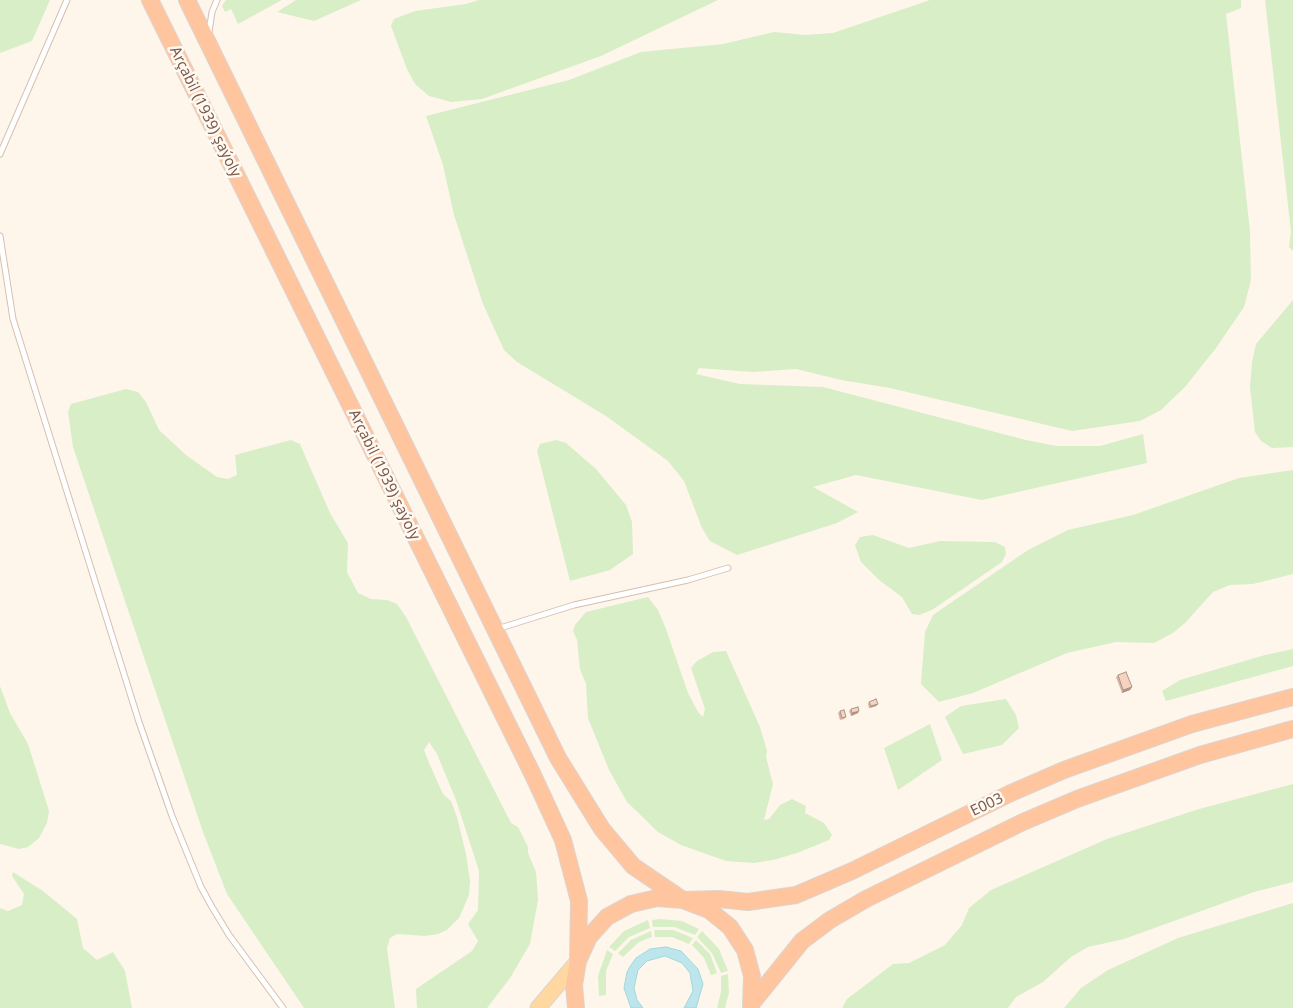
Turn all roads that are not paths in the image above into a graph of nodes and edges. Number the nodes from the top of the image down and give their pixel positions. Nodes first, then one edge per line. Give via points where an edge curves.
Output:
1 (67, 0) edge
2 (150, 0) edge
3 (187, 0) edge
4 (218, 0) edge
5 (208, 42) junction
6 (0, 154) edge
7 (0, 236) edge
8 (728, 568) dead end
9 (494, 630) junction
10 (1293, 697) edge
11 (1293, 729) edge
12 (684, 900) junction
13 (578, 961) junction
14 (751, 1006) edge
15 (283, 1008) edge
16 (538, 1008) edge
17 (576, 1008) edge

1 - 6 lane
2 - 13 highway, Arçabil (1939) şaýoly via 544,799 562,840 579,901
3 - 5 highway
4 - 5 lane via 212,12
5 - 9 highway
7 - 15 lane via 13,319 138,722 172,816 212,907 229,936
8 - 9 lane via 688,580 574,604
9 - 12 highway via 558,758 602,829 633,866
10 - 12 highway, E003 via 1192,724 1064,770 796,895 748,902
11 - 14 highway, E003 via 1200,755 1077,799 866,899 830,920 802,942
12 - 13 highway via 657,898 631,904 607,917 589,937
12 - 14 highway via 709,910 730,927 745,950 752,976
13 - 16 main road
13 - 17 highway via 574,985

